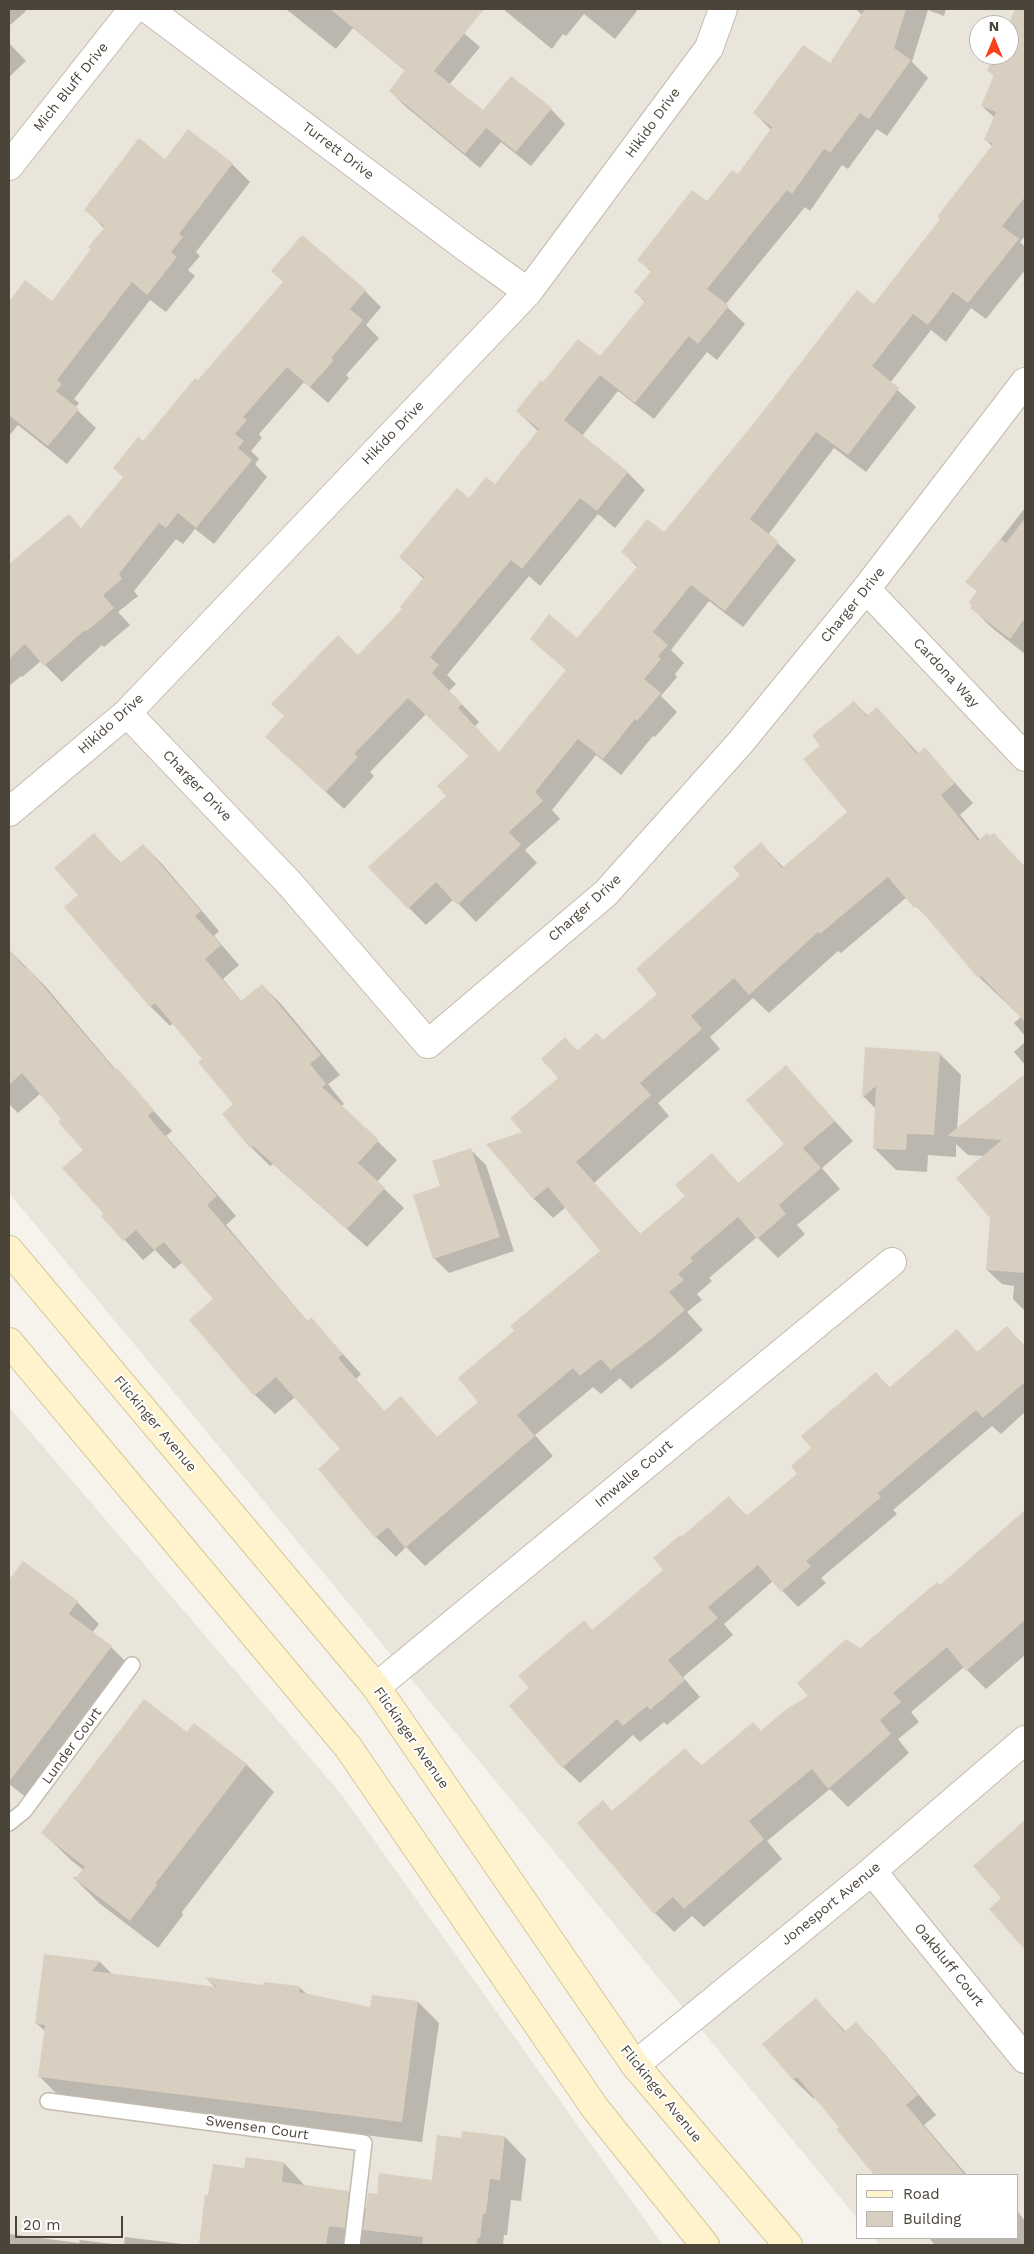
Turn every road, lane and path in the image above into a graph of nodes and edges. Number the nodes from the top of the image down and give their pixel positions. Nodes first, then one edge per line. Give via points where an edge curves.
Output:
1 (133, 9) edge
2 (148, 9) edge
3 (723, 9) edge
4 (9, 166) edge
5 (528, 292) junction
6 (1025, 382) edge
7 (866, 589) junction
8 (127, 713) junction
9 (1025, 757) edge
10 (9, 812) edge
11 (9, 1250) edge
12 (892, 1262) dead end
13 (9, 1342) edge
14 (132, 1665) dead end
15 (376, 1687) junction
16 (1025, 1740) edge
17 (9, 1823) edge
18 (872, 1871) junction
19 (1025, 2059) edge
20 (634, 2066) junction
21 (48, 2101) dead end
22 (352, 2245) edge
23 (704, 2245) edge
24 (788, 2245) edge

1 - 4 street, Mich Bluff Drive
2 - 5 street, Turrett Drive
3 - 5 street, Hikido Drive via 708,48
5 - 8 street, Hikido Drive
6 - 7 street, Charger Drive
7 - 8 street, Charger Drive via 740,743 606,893 428,1044 290,884
7 - 9 street, Cardona Way
8 - 10 street, Hikido Drive
11 - 15 main road, Flickinger Avenue
12 - 15 street, Imwalle Court
13 - 23 main road via 348,1747 595,2108
14 - 17 lane, Lunder Court via 24,1811
15 - 20 main road, Flickinger Avenue
16 - 18 street, Jonesport Avenue
18 - 19 street, Oakbluff Court
18 - 20 street, Jonesport Avenue
20 - 24 main road, Flickinger Avenue
21 - 22 lane, Swensen Court via 364,2143

